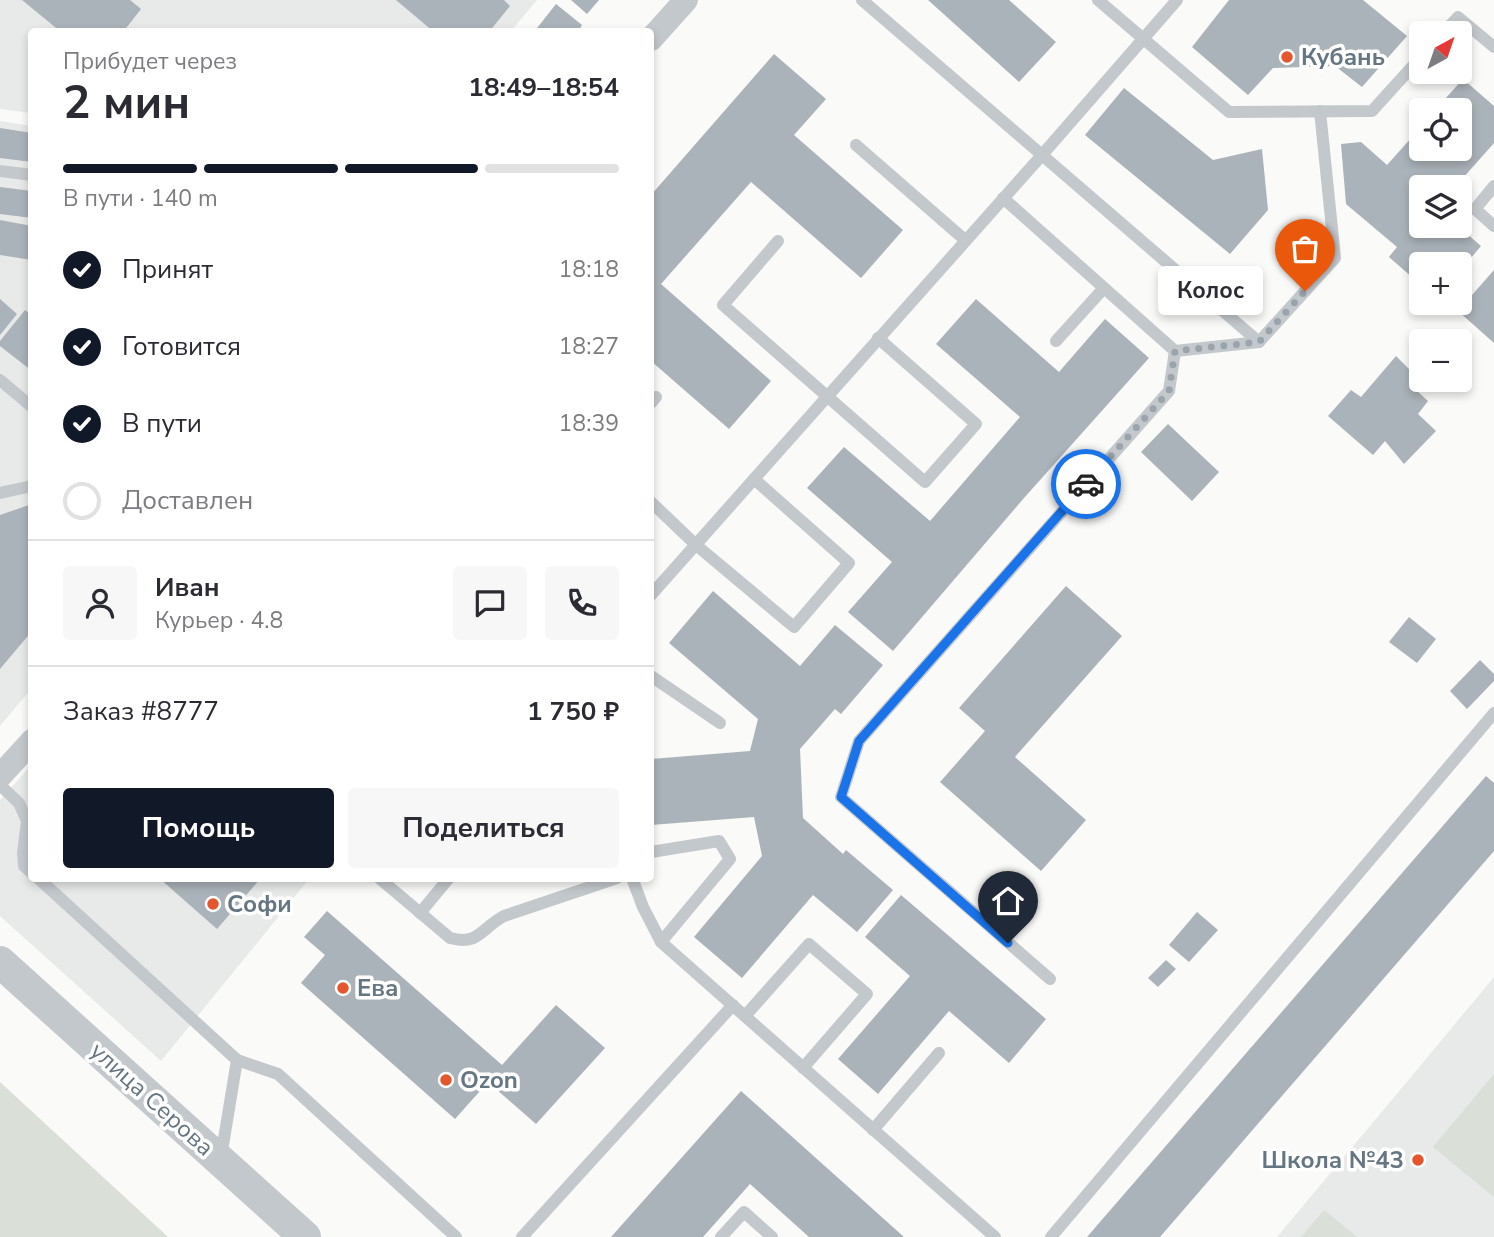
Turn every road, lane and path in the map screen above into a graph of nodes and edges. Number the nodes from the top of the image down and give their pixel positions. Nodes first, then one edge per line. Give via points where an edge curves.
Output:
1 (686, 0) edge
2 (862, 0) edge
3 (1098, 0) edge
4 (1177, 0) edge
5 (1472, 29) edge
6 (654, 36) edge
7 (1142, 39) junction
8 (1494, 47) edge
9 (1409, 70) edge
10 (1320, 111) junction
11 (856, 145) dead end
12 (1042, 155) junction
13 (0, 171) edge
14 (28, 174) edge
15 (1494, 186) edge
16 (1003, 198) junction
17 (1494, 226) edge
18 (965, 240) junction
19 (778, 241) dead end
20 (1104, 288) junction
21 (878, 338) junction
22 (1056, 341) dead end
23 (1259, 342) junction
24 (1175, 351) junction
25 (2, 387) edge
26 (827, 395) junction
27 (28, 404) edge
28 (754, 479) junction
29 (28, 487) edge
30 (0, 493) edge
31 (654, 505) edge
32 (696, 545) junction
33 (654, 592) edge
34 (654, 678) edge
35 (1494, 713) edge
36 (720, 723) dead end
37 (28, 745) edge
38 (0, 776) edge
39 (0, 785) edge
40 (654, 852) edge
41 (28, 870) edge
42 (41, 882) edge
43 (384, 882) edge
44 (446, 882) edge
45 (605, 882) edge
46 (634, 882) edge
47 (420, 913) junction
48 (660, 942) junction
49 (0, 962) edge
50 (1050, 979) dead end
51 (733, 1005) junction
52 (745, 1016) junction
53 (939, 1053) dead end
54 (237, 1060) junction
55 (803, 1068) junction
56 (873, 1130) junction
57 (220, 1160) junction
58 (305, 1237) edge
59 (456, 1237) edge
60 (522, 1237) edge
61 (721, 1237) edge
62 (772, 1237) edge
63 (995, 1237) edge
64 (1051, 1237) edge

1 - 6 street
2 - 12 lane
3 - 7 lane
4 - 7 lane
5 - 8 lane
7 - 10 lane via 1229,112
7 - 12 lane
9 - 10 lane via 1372,111
10 - 23 lane via 1335,258
11 - 18 lane
12 - 16 lane
12 - 23 lane
13 - 14 lane
15 - 17 lane via 1475,209
16 - 18 lane
16 - 20 lane
18 - 21 lane
19 - 26 lane via 723,305
20 - 22 lane
20 - 24 lane
21 - 26 lane
21 - 26 lane via 976,424 925,482
23 - 24 lane
24 - 50 lane via 1169,391 859,741 841,797
25 - 27 lane
26 - 28 lane
28 - 32 lane
28 - 32 lane via 849,563 812,606 794,626
29 - 30 lane
31 - 32 lane
32 - 33 lane
34 - 36 lane
35 - 64 lane
37 - 38 street
39 - 41 lane via 19,803 27,821 23,853
40 - 48 lane via 719,841 730,859
42 - 54 lane
43 - 47 lane
44 - 47 lane
45 - 47 lane via 504,916 477,937 463,941 450,938
46 - 48 lane
48 - 51 lane
49 - 57 street, улица Серова
51 - 52 lane
51 - 60 lane
52 - 55 lane
52 - 55 lane via 810,944 867,994
53 - 56 lane
54 - 57 lane
54 - 59 lane via 278,1074
55 - 56 lane
56 - 63 lane
57 - 58 street, улица Серова
61 - 62 lane via 744,1212

